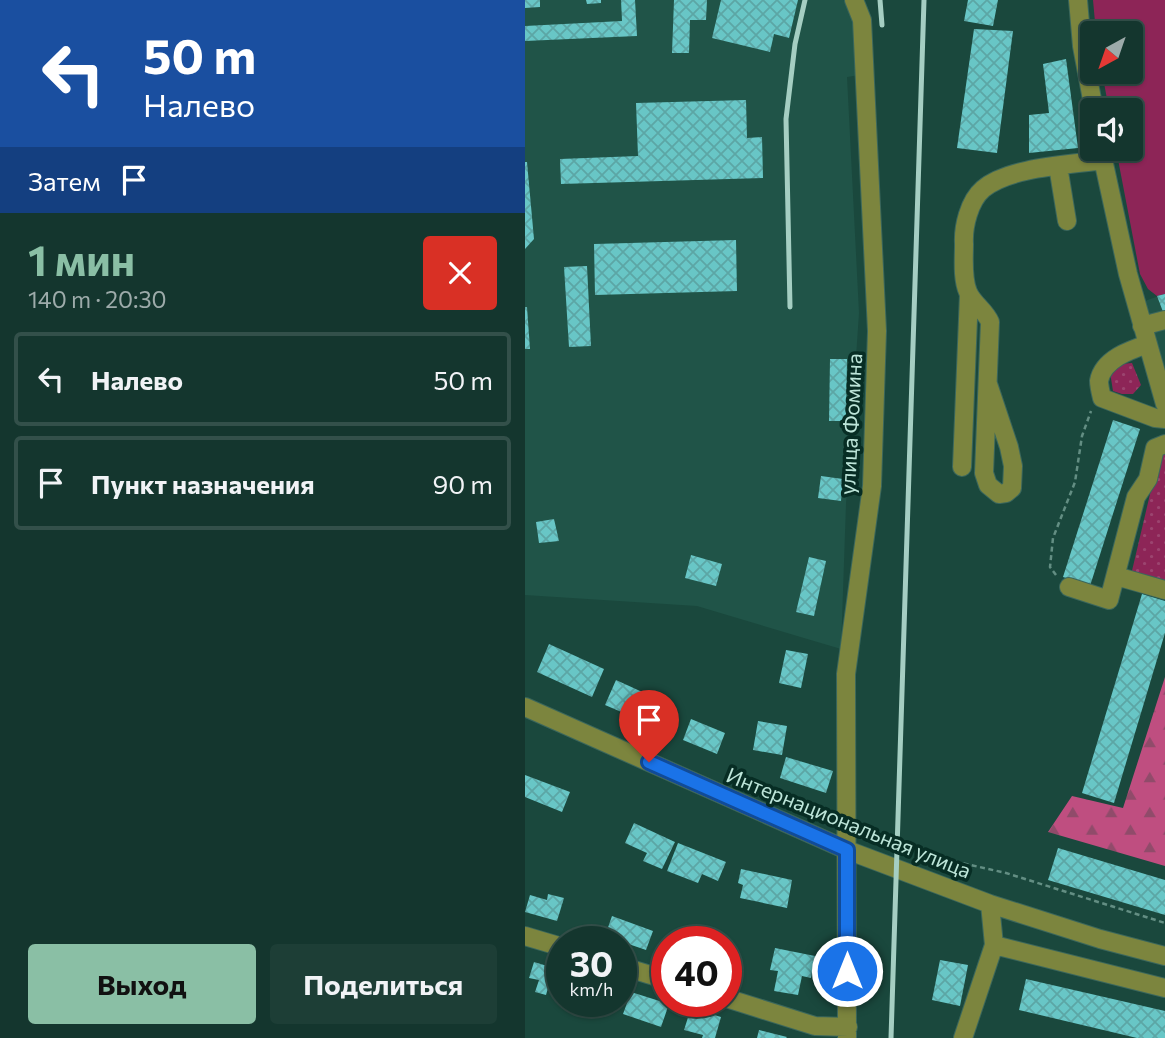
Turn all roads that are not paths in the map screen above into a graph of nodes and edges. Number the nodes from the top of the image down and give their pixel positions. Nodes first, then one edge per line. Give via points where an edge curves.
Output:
1 (854, 0) edge
2 (1078, 0) edge
3 (1092, 98) edge
4 (1080, 160) edge
5 (1104, 161) edge
6 (1058, 166) junction
7 (1067, 222) dead end
8 (969, 294) junction
9 (1165, 320) edge
10 (1143, 326) junction
11 (1148, 344) junction
12 (988, 383) junction
13 (1163, 393) edge
14 (1165, 419) edge
15 (1165, 444) edge
16 (962, 467) dead end
17 (1116, 576) junction
18 (1069, 587) road end
19 (1165, 590) edge
20 (525, 707) edge
21 (847, 850) junction
22 (990, 904) junction
23 (525, 936) edge
24 (546, 942) edge
25 (995, 945) junction
26 (1165, 956) edge
27 (1165, 988) edge
28 (742, 1003) edge
29 (848, 1032) edge
30 (963, 1038) edge

1 - 21 street, улица Фомина via 862,20 877,331 872,486 846,674
2 - 3 street
4 - 6 street
5 - 10 street
6 - 7 street
6 - 8 street via 1016,172 983,189 972,204 963,232
8 - 12 street via 991,322
8 - 16 street
9 - 10 street
10 - 11 street
11 - 13 street
11 - 14 street via 1109,363 1099,381 1102,398
12 - 12 street via 984,472 988,485 999,494 1012,488 1013,466
15 - 17 street via 1155,448 1148,479 1136,497
17 - 18 street via 1109,600
17 - 19 street
20 - 21 street, Интернациональная улица
21 - 22 street, Интернациональная улица
21 - 29 street, улица Фомина
22 - 25 street
22 - 26 street, Интернациональная улица
23 - 24 street
25 - 27 street
25 - 30 street
28 - 29 street

